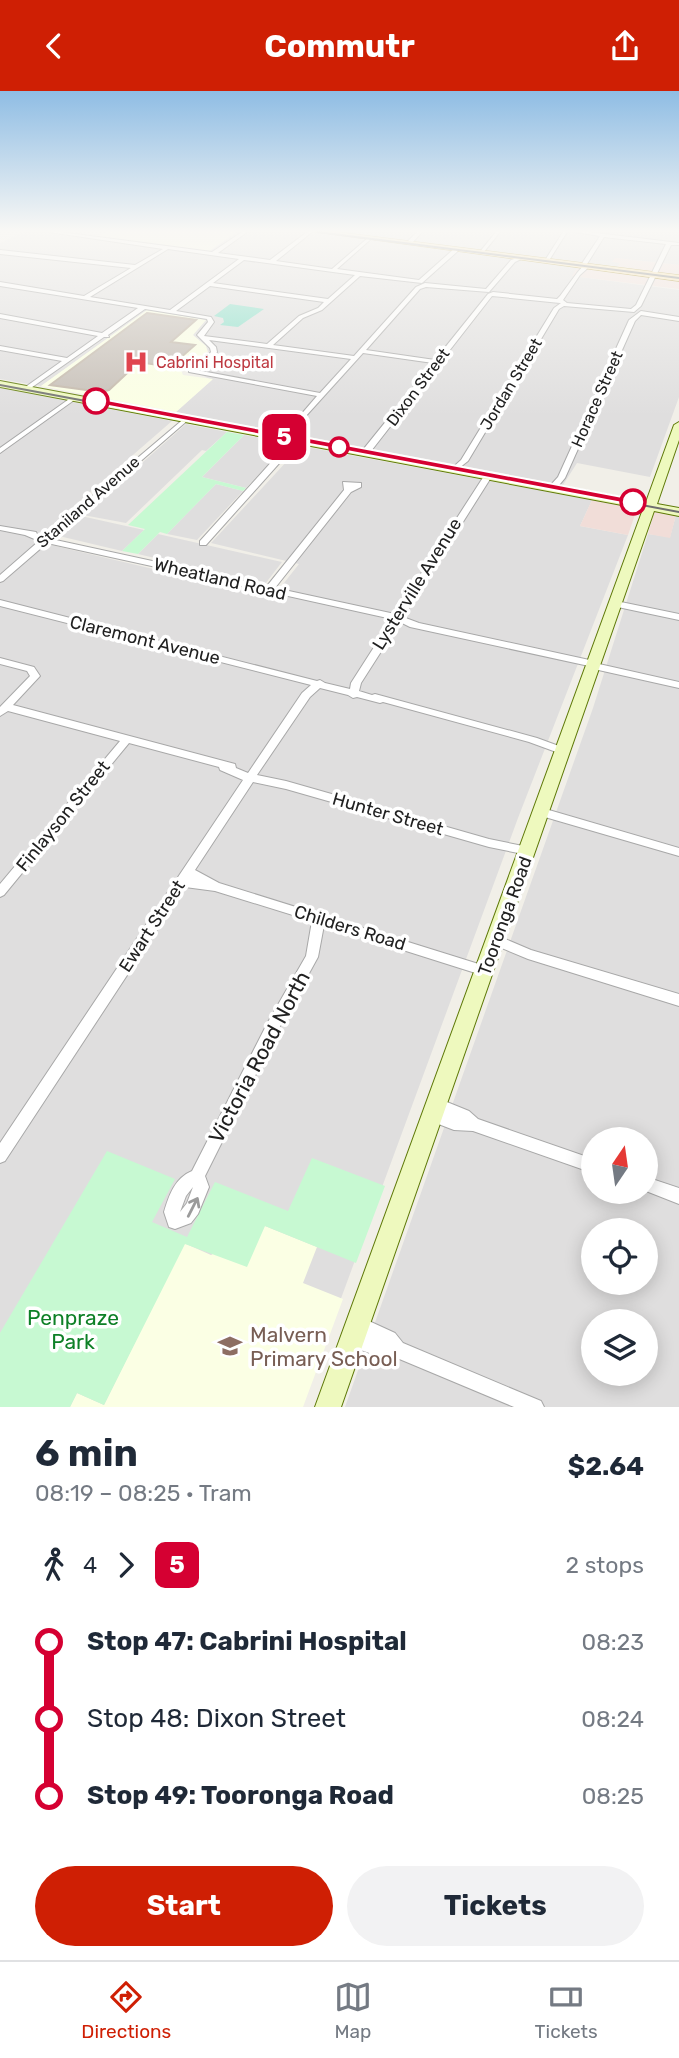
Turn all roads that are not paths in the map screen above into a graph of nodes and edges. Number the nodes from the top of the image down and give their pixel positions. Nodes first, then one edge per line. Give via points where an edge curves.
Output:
1 (66, 293) edge
2 (94, 293) edge
3 (196, 293) edge
4 (275, 293) edge
5 (337, 293) edge
6 (413, 293) edge
7 (489, 293) edge
8 (492, 293) edge
9 (566, 293) edge
10 (645, 293) edge
11 (89, 297) junction
12 (329, 301) junction
13 (560, 303) junction
14 (144, 307) junction
15 (171, 312) junction
16 (636, 313) junction
17 (0, 316) edge
18 (679, 319) edge
19 (104, 336) junction
20 (203, 338) junction
21 (269, 345) junction
22 (0, 348) edge
23 (362, 350) junction
24 (78, 354) junction
25 (354, 359) junction
26 (68, 360) junction
27 (437, 362) junction
28 (61, 366) junction
29 (2, 386) edge
30 (28, 389) junction
31 (321, 395) junction
32 (69, 399) junction
33 (181, 421) junction
34 (679, 425) edge
35 (291, 439) junction
36 (0, 451) edge
37 (368, 453) junction
38 (674, 456) edge
39 (461, 467) junction
40 (483, 479) junction
41 (558, 485) junction
42 (348, 490) dead end
43 (650, 506) junction
44 (679, 512) edge
45 (0, 527) edge
46 (46, 538) junction
47 (202, 543) dead end
48 (0, 579) edge
49 (269, 590) junction
50 (0, 603) edge
51 (616, 604) junction
52 (679, 617) edge
53 (395, 620) junction
54 (0, 661) edge
55 (594, 666) junction
56 (679, 685) edge
57 (313, 686) junction
58 (350, 690) junction
59 (6, 707) edge
60 (127, 739) junction
61 (564, 748) junction
62 (253, 775) junction
63 (541, 815) junction
64 (679, 852) edge
65 (527, 854) junction
66 (184, 877) junction
67 (0, 893) edge
68 (319, 918) junction
69 (332, 922) junction
70 (317, 937) junction
71 (494, 944) junction
72 (485, 971) junction
73 (679, 1000) edge
74 (435, 1110) junction
75 (0, 1156) edge
76 (581, 1162) edge
77 (197, 1176) dead end
78 (658, 1189) edge
79 (679, 1196) edge
80 (355, 1332) junction
81 (328, 1407) edge
82 (535, 1407) edge

1 - 11 street
2 - 11 street
3 - 15 street
4 - 12 street
5 - 12 street
6 - 23 street
7 - 27 street, Dixon Street
8 - 13 street
9 - 13 street, Jordan Street
10 - 16 street, Horace Street
11 - 14 street
12 - 21 street via 301,317
13 - 16 street
13 - 39 street, Jordan Street
14 - 15 street
14 - 19 street
15 - 20 street via 211,320 200,332
16 - 18 street
16 - 41 street, Horace Street
17 - 19 street
19 - 24 street
20 - 21 street
20 - 31 street via 214,352 191,370
21 - 25 street
22 - 26 street
23 - 25 street
23 - 27 street
24 - 26 street
24 - 28 street
25 - 31 street
26 - 28 street
27 - 37 street, Dixon Street
28 - 30 street
29 - 30 main road
30 - 32 main road
31 - 35 street via 294,426
32 - 33 main road
32 - 36 street
33 - 35 main road
33 - 46 street, Staniland Avenue
34 - 38 main road, Tooronga Road
35 - 37 main road
35 - 47 street via 288,451
37 - 39 main road
38 - 43 main road, Tooronga Road
39 - 40 main road
40 - 41 main road
40 - 53 street, Lysterville Avenue
41 - 43 main road
42 - 49 street
43 - 44 main road
43 - 51 main road, Tooronga Road
45 - 46 street, Wheatland Road
46 - 48 street, Staniland Avenue
46 - 49 street, Wheatland Road
49 - 53 street, Wheatland Road
50 - 57 street, Claremont Avenue
51 - 52 street
51 - 55 main road, Tooronga Road
53 - 55 street, Wheatland Road
53 - 58 street, Lysterville Avenue
54 - 59 street via 35,673 32,683
55 - 56 street, Wheatland Road
55 - 61 main road, Tooronga Road
57 - 58 street, Claremont Avenue
57 - 62 street, Ewart Street
58 - 61 street, Claremont Avenue
59 - 60 street, Hunter Street
60 - 62 street, Hunter Street
60 - 67 street, Finlayson Street
61 - 63 main road, Tooronga Road
62 - 65 street, Hunter Street
62 - 66 street, Ewart Street
63 - 64 street
63 - 65 main road, Tooronga Road
65 - 71 main road, Tooronga Road
66 - 68 street, Childers Road
66 - 75 street, Ewart Street
68 - 69 street, Childers Road
68 - 70 street, Victoria Road North
69 - 70 street, Victoria Road North
69 - 72 street, Childers Road
70 - 77 street, Victoria Road North via 312,957
71 - 72 main road, Tooronga Road
71 - 73 street via 516,955 528,954
72 - 74 main road, Tooronga Road
74 - 76 street via 454,1122 474,1124
74 - 80 main road, Tooronga Road
78 - 79 street
80 - 81 main road, Tooronga Road
80 - 82 street via 386,1350 397,1349

